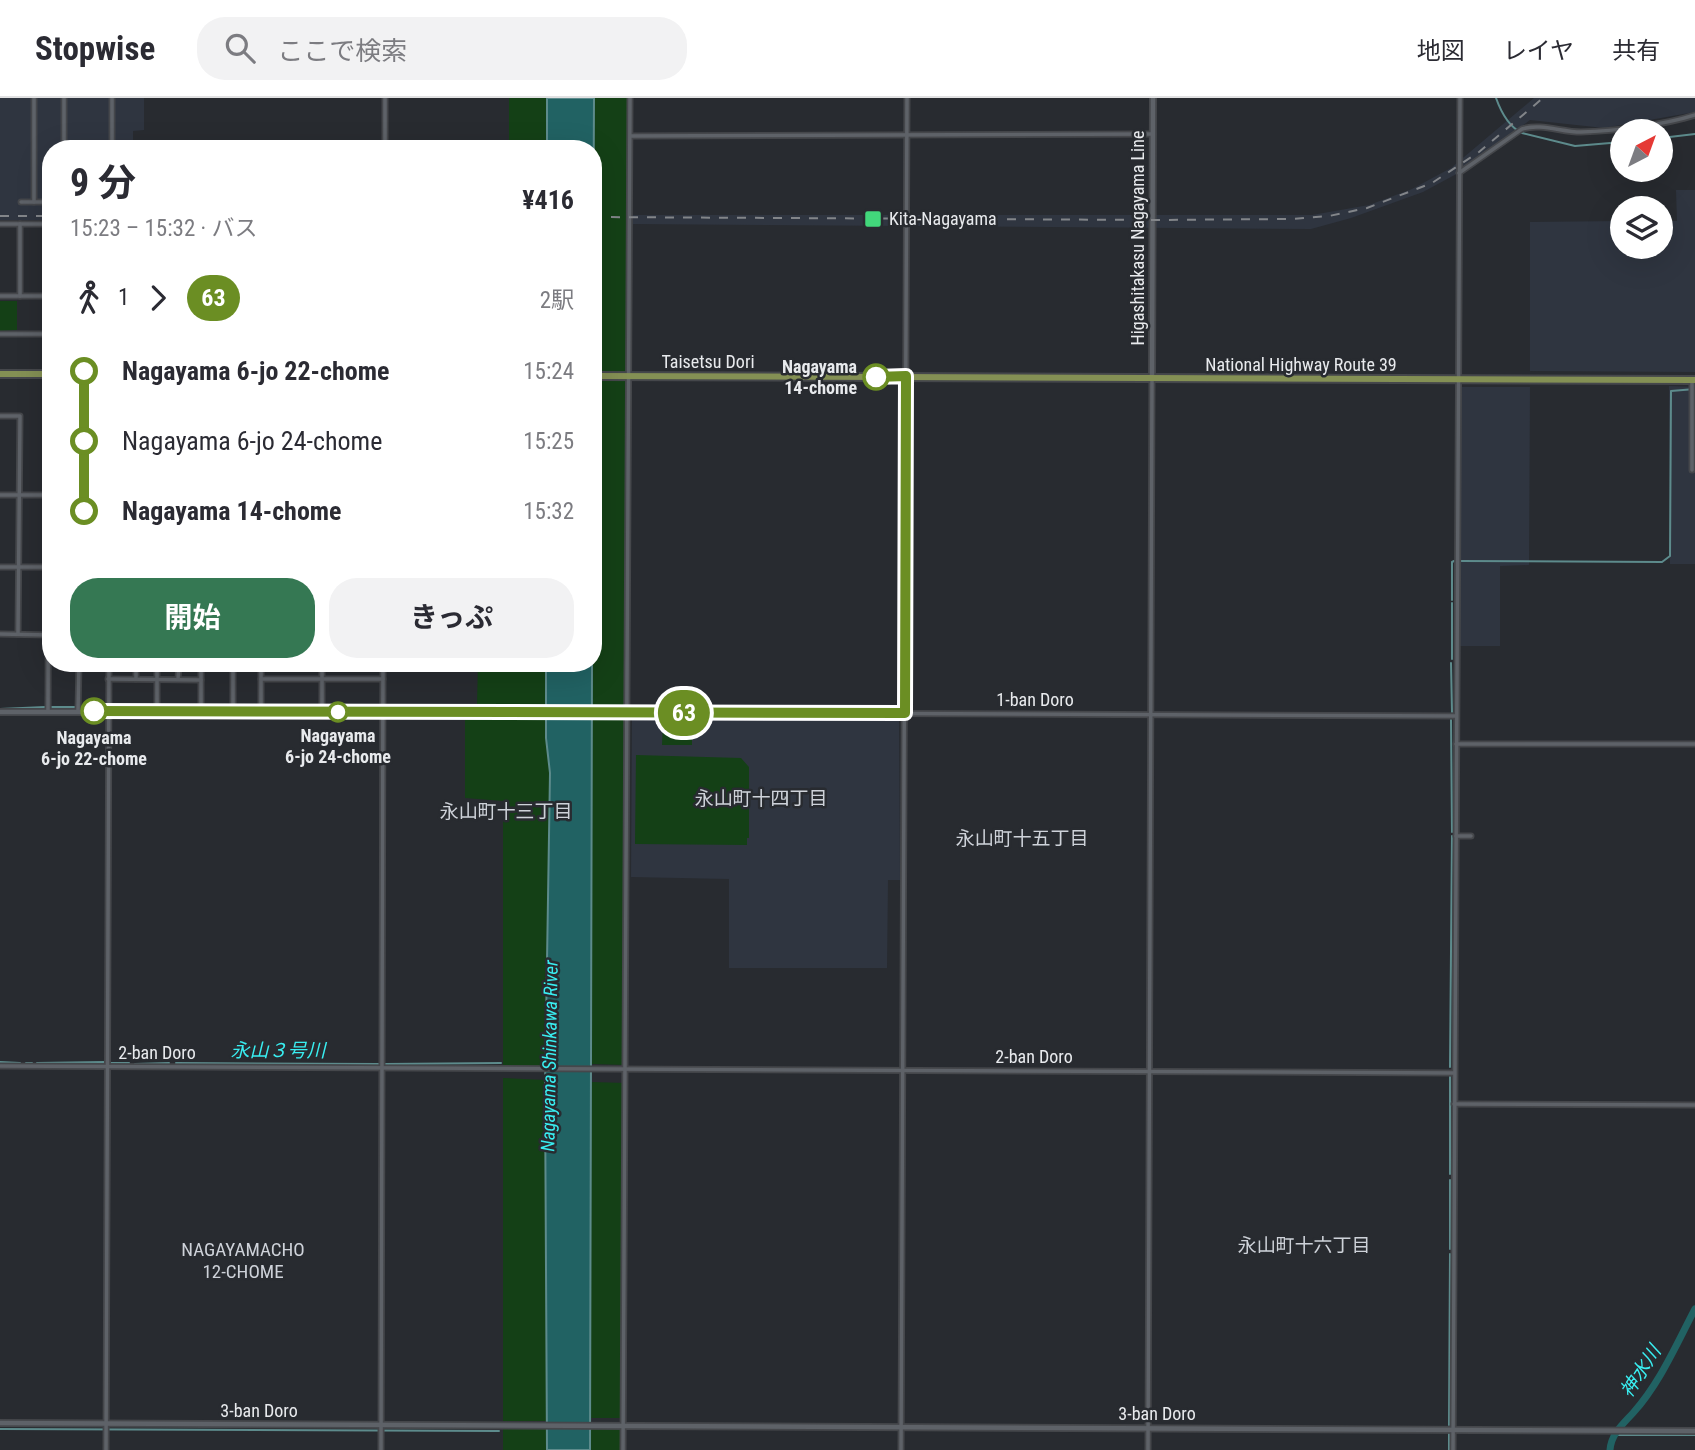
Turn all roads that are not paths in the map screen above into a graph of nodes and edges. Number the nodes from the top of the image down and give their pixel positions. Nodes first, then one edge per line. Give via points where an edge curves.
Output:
1 (34, 98) edge
2 (64, 98) edge
3 (112, 98) edge
4 (385, 98) edge
5 (630, 98) edge
6 (907, 98) edge
7 (1153, 98) edge
8 (1460, 98) edge
9 (1695, 115) edge
10 (1153, 134) junction
11 (631, 136) junction
12 (907, 136) junction
13 (64, 140) edge
14 (112, 140) edge
15 (385, 140) edge
16 (1459, 173) junction
17 (20, 202) dead end
18 (34, 202) junction
19 (42, 202) edge
20 (0, 224) edge
21 (20, 224) junction
22 (42, 224) edge
23 (0, 296) edge
24 (20, 296) junction
25 (42, 296) edge
26 (0, 334) edge
27 (42, 334) edge
28 (0, 374) edge
29 (42, 374) edge
30 (602, 376) edge
31 (628, 376) junction
32 (906, 376) junction
33 (1152, 378) junction
34 (1457, 379) junction
35 (1693, 380) edge
36 (0, 416) edge
37 (1693, 418) edge
38 (1692, 470) dead end
39 (0, 495) edge
40 (19, 495) junction
41 (42, 495) edge
42 (0, 567) edge
43 (19, 567) junction
44 (42, 567) edge
45 (0, 634) edge
46 (18, 634) junction
47 (42, 635) edge
48 (49, 672) edge
49 (79, 672) edge
50 (108, 672) edge
51 (136, 672) edge
52 (157, 672) edge
53 (178, 672) edge
54 (201, 672) edge
55 (233, 672) edge
56 (261, 672) edge
57 (322, 672) edge
58 (383, 672) edge
59 (108, 679) junction
60 (261, 679) junction
61 (322, 679) junction
62 (383, 679) junction
63 (136, 680) junction
64 (157, 680) junction
65 (178, 680) junction
66 (201, 680) junction
67 (78, 711) junction
68 (108, 711) junction
69 (157, 711) junction
70 (201, 711) junction
71 (233, 711) junction
72 (261, 711) junction
73 (322, 711) junction
74 (383, 711) junction
75 (0, 712) edge
76 (48, 712) junction
77 (525, 712) joint
78 (628, 713) junction
79 (905, 713) junction
80 (1151, 715) junction
81 (1455, 716) junction
82 (1455, 744) junction
83 (1695, 744) edge
84 (1455, 836) junction
85 (1471, 836) dead end
86 (0, 1066) edge
87 (107, 1067) junction
88 (382, 1068) junction
89 (626, 1069) junction
90 (903, 1070) junction
91 (1150, 1071) junction
92 (1454, 1073) junction
93 (1454, 1104) junction
94 (1695, 1105) edge
95 (0, 1423) edge
96 (621, 1426) junction
97 (106, 1427) junction
98 (901, 1427) junction
99 (1148, 1428) junction
100 (381, 1429) junction
101 (1453, 1430) junction
102 (1695, 1431) edge
103 (106, 1450) edge
104 (381, 1450) edge
105 (624, 1450) edge
106 (901, 1450) edge
107 (1148, 1450) edge
108 (1452, 1450) edge

1 - 18 street
2 - 13 street
3 - 14 street
4 - 15 street
5 - 11 street
6 - 12 street
7 - 10 street, Higashitakasu Nagayama Line
8 - 16 street
9 - 16 street via 1601,131 1530,126
10 - 12 street
10 - 33 street, Higashitakasu Nagayama Line
11 - 12 street
11 - 31 street
12 - 32 street
16 - 34 street
17 - 18 street
18 - 19 street
20 - 21 street
21 - 22 street
21 - 24 street
23 - 24 street
24 - 25 street
26 - 27 street
28 - 29 highway
30 - 31 highway, Taisetsu Dori
31 - 32 highway, Taisetsu Dori
31 - 78 street
32 - 33 highway, National Highway Route 39
32 - 79 street
33 - 34 highway, National Highway Route 39
33 - 80 street
34 - 35 highway, National Highway Route 39
34 - 81 street
35 - 37 street
36 - 40 street via 20,416
37 - 38 street
39 - 40 street
40 - 41 street
40 - 43 street
42 - 43 street
43 - 44 street
43 - 46 street
45 - 46 street
46 - 47 street
48 - 76 street
49 - 67 street
50 - 59 street
51 - 63 street
52 - 64 street
53 - 65 street
54 - 66 street
55 - 71 street
56 - 60 street
57 - 61 street
58 - 62 street
59 - 63 street
59 - 68 street
60 - 61 street
60 - 72 street
61 - 62 street
61 - 73 street
62 - 74 street
63 - 64 street
64 - 65 street
64 - 69 street
65 - 66 street
66 - 70 street
67 - 68 street
67 - 76 street
68 - 69 street
68 - 87 street
69 - 70 street
70 - 71 street
71 - 72 street
72 - 73 street
73 - 74 street
74 - 77 street
74 - 88 street
75 - 76 street
77 - 78 street, 1-ban Doro
78 - 79 street, 1-ban Doro
78 - 89 street
79 - 80 street, 1-ban Doro
79 - 90 street
80 - 81 street, 1-ban Doro
80 - 91 street
81 - 82 street
82 - 83 street
82 - 84 street
84 - 85 street
84 - 92 street
86 - 87 street, 2-ban Doro
87 - 88 street, 2-ban Doro
87 - 97 street
88 - 89 street, 2-ban Doro
88 - 100 street
89 - 90 street, 2-ban Doro
89 - 96 street
90 - 91 street, 2-ban Doro
90 - 98 street
91 - 92 street, 2-ban Doro
91 - 99 street
92 - 93 street
93 - 94 street
93 - 101 street
95 - 97 street, 3-ban Doro
96 - 98 street, 3-ban Doro
96 - 100 street, 3-ban Doro
96 - 105 street
97 - 100 street, 3-ban Doro
97 - 103 street
98 - 99 street, 3-ban Doro
98 - 106 street
99 - 101 street, 3-ban Doro
99 - 107 street
100 - 104 street
101 - 102 street, 3-ban Doro
101 - 108 street

